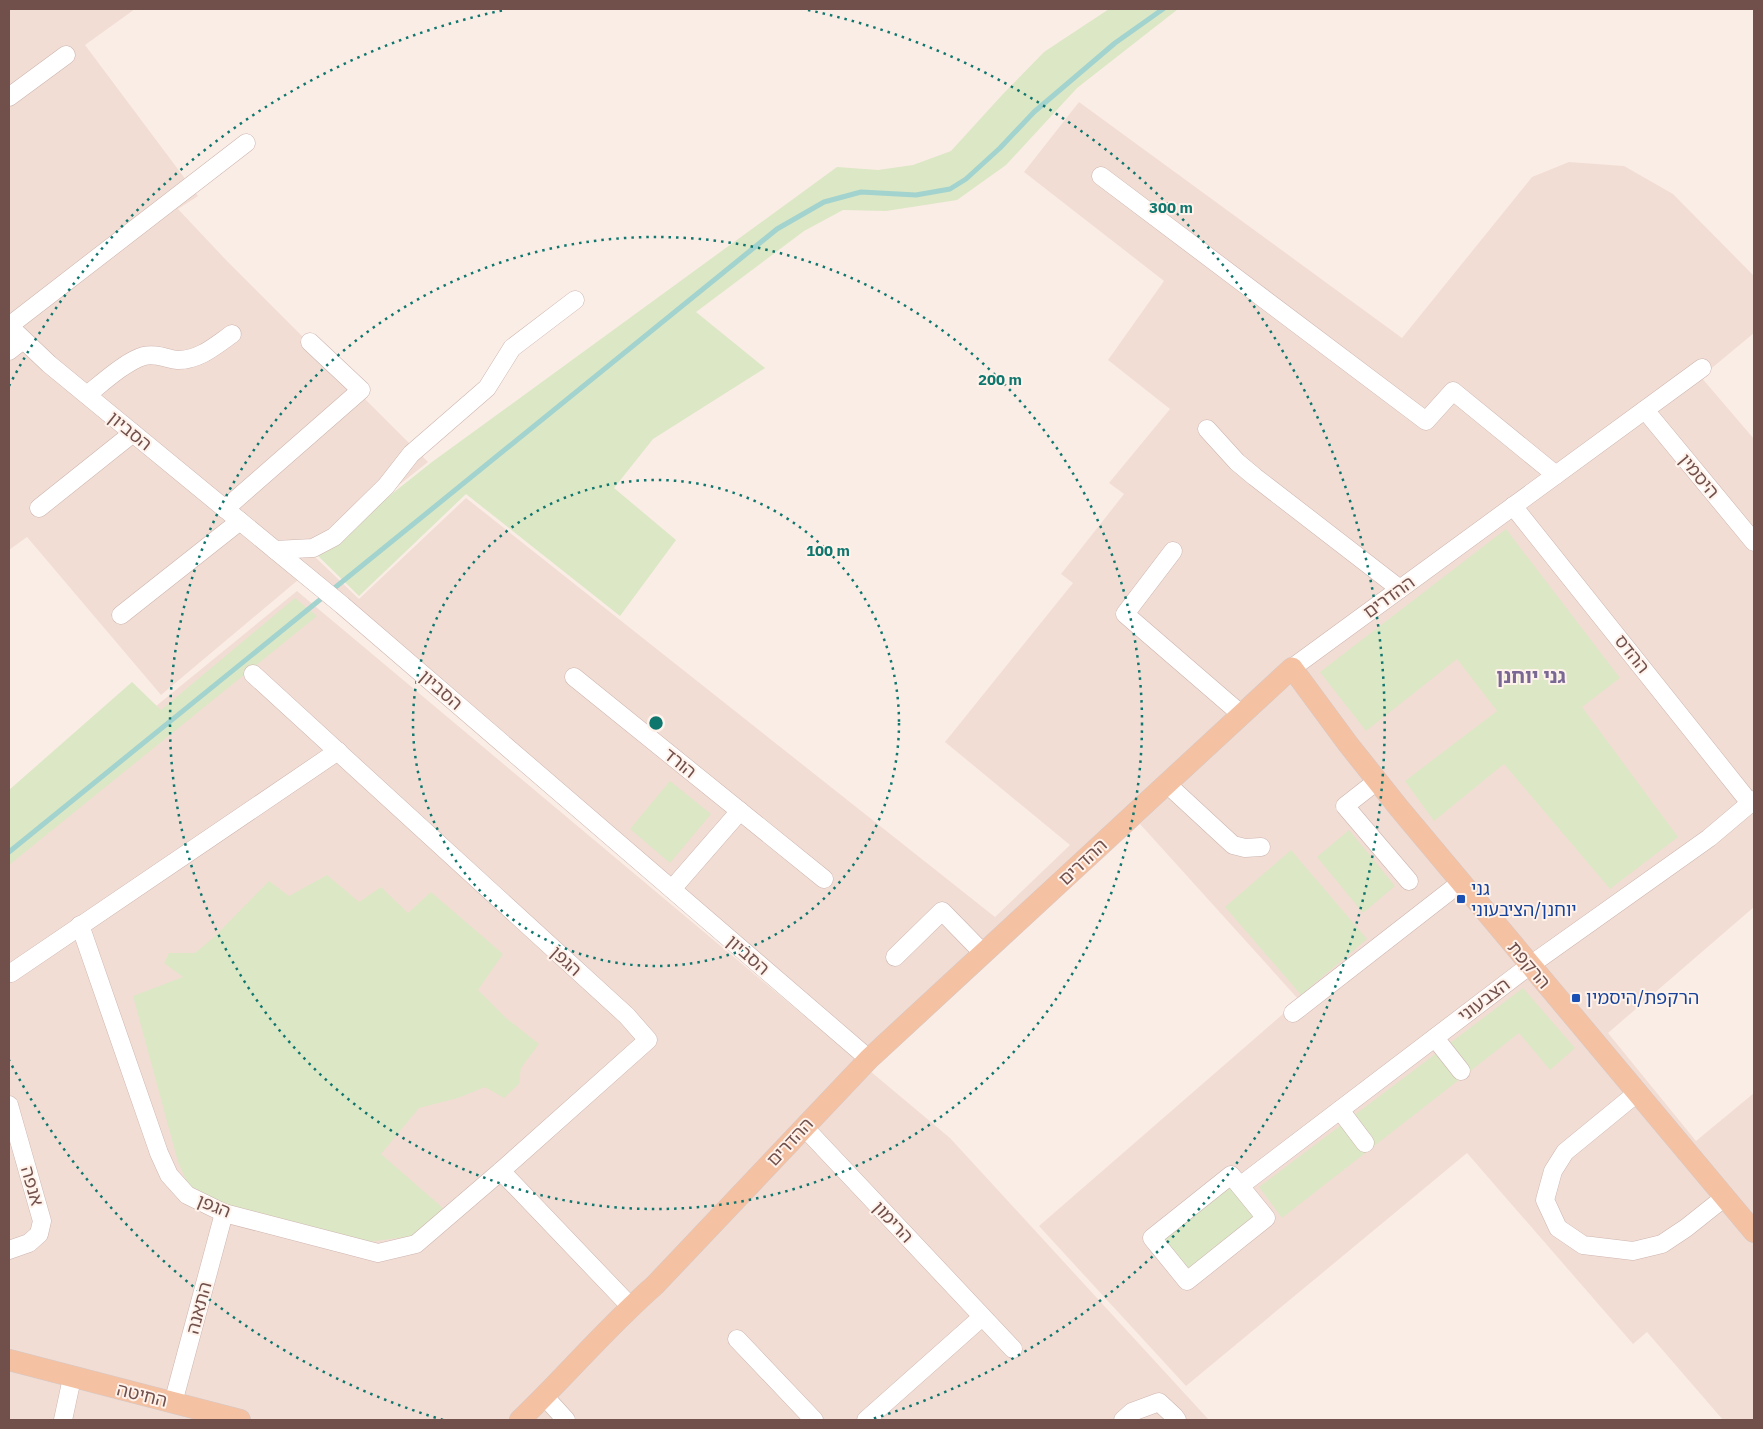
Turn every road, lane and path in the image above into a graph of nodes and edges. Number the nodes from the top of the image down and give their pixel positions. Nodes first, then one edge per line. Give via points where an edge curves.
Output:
1 (66, 55) dead end
2 (9, 97) edge
3 (246, 143) dead end
4 (1101, 176) dead end
5 (575, 300) dead end
6 (9, 326) edge
7 (232, 334) dead end
8 (23, 340) junction
9 (310, 342) dead end
10 (9, 351) edge
11 (1702, 368) dead end
12 (87, 395) junction
13 (1644, 410) junction
14 (1207, 429) dead end
15 (133, 433) junction
16 (1556, 474) junction
17 (1513, 506) junction
18 (39, 508) dead end
19 (225, 509) junction
20 (240, 521) junction
21 (1754, 542) edge
22 (275, 550) junction
23 (1173, 551) dead end
24 (1400, 588) junction
25 (121, 615) dead end
26 (1292, 668) junction
27 (253, 674) dead end
28 (574, 677) dead end
29 (1242, 715) junction
30 (338, 751) junction
31 (1377, 781) junction
32 (1167, 784) junction
33 (1752, 801) edge
34 (740, 811) junction
35 (1261, 847) dead end
36 (824, 879) dead end
37 (1409, 881) dead end
38 (1460, 883) junction
39 (672, 889) junction
40 (80, 924) junction
41 (984, 953) junction
42 (895, 956) dead end
43 (1530, 966) junction
44 (11, 973) dead end
45 (1293, 1013) dead end
46 (1435, 1038) junction
47 (869, 1059) junction
48 (1461, 1071) dead end
49 (1637, 1093) junction
50 (9, 1105) edge
51 (1340, 1110) junction
52 (804, 1127) junction
53 (1364, 1143) dead end
54 (501, 1171) junction
55 (1240, 1186) junction
56 (1725, 1197) junction
57 (224, 1213) junction
58 (1754, 1232) edge
59 (9, 1250) edge
60 (631, 1306) junction
61 (982, 1317) junction
62 (737, 1339) dead end
63 (1013, 1349) dead end
64 (9, 1360) edge
65 (72, 1378) junction
66 (544, 1397) junction
67 (173, 1404) junction
68 (63, 1420) edge
69 (240, 1420) edge
70 (520, 1420) edge
71 (566, 1420) edge
72 (814, 1420) edge
73 (866, 1420) edge
74 (1123, 1420) edge
75 (1177, 1420) edge

1 - 2 street
3 - 6 street
4 - 16 street via 1426,421 1453,391
5 - 22 street via 512,348 487,388 411,454 386,486 334,537 313,548
6 - 8 street, הסביון
7 - 12 street via 200,356 178,360 144,356 117,371
8 - 10 street
8 - 12 street, הסביון
9 - 19 street via 361,390
11 - 13 street, ההדרים
12 - 15 street, הסביון
13 - 16 street, ההדרים
13 - 21 street, היסמין
14 - 24 street via 1255,477
15 - 18 street
15 - 19 street, הסביון
16 - 17 street, ההדרים
17 - 24 street, ההדרים
17 - 33 street, ההדס
19 - 20 street, הסביון
20 - 22 street, הסביון
20 - 25 street
22 - 39 street, הסביון
23 - 29 street via 1125,614
24 - 26 street, ההדרים
26 - 29 main road, ההדרים
26 - 31 main road, הרקפת
27 - 30 street, הגפן
28 - 34 street, הורד
29 - 32 main road, ההדרים
30 - 40 street
30 - 54 street, הגפן via 627,1016 648,1040
31 - 37 street via 1345,806
31 - 38 main road, הרקפת
32 - 35 street via 1233,845
32 - 41 main road, ההדרים
33 - 43 street, הצבעוני via 1676,862
34 - 36 street, הורד
34 - 39 street
38 - 43 main road, הרקפת
38 - 45 street
39 - 47 street, הסביון
40 - 44 street
40 - 57 street, הגפן via 169,1175 187,1195
41 - 42 street via 942,911
41 - 47 main road, ההדרים
43 - 46 street, הצבעוני
43 - 49 main road, הרקפת
46 - 48 street
46 - 51 street, הצבעוני
47 - 52 main road, ההדרים
49 - 56 main road, הרקפת
49 - 56 street via 1565,1152 1553,1171 1546,1200 1558,1228 1583,1245 1633,1251 1662,1244
50 - 59 street, אנפה via 42,1221 39,1234
51 - 53 street
51 - 55 street, הצבעוני
52 - 60 main road, ההדרים via 655,1285
52 - 61 street, הרימון
54 - 57 street, הגפן via 416,1244 378,1253
54 - 60 street
55 - 55 street via 1231,1175 1152,1238 1187,1281 1266,1218
56 - 58 main road, הרקפת
57 - 67 street, התאנה
60 - 66 main road, ההדרים
61 - 63 street, הרימון
61 - 73 street
62 - 72 street
64 - 65 main road, החיטה
65 - 67 main road, החיטה
65 - 68 street
66 - 70 main road, ההדרים
66 - 71 street
67 - 69 main road, החיטה
74 - 75 street via 1132,1412 1158,1402

